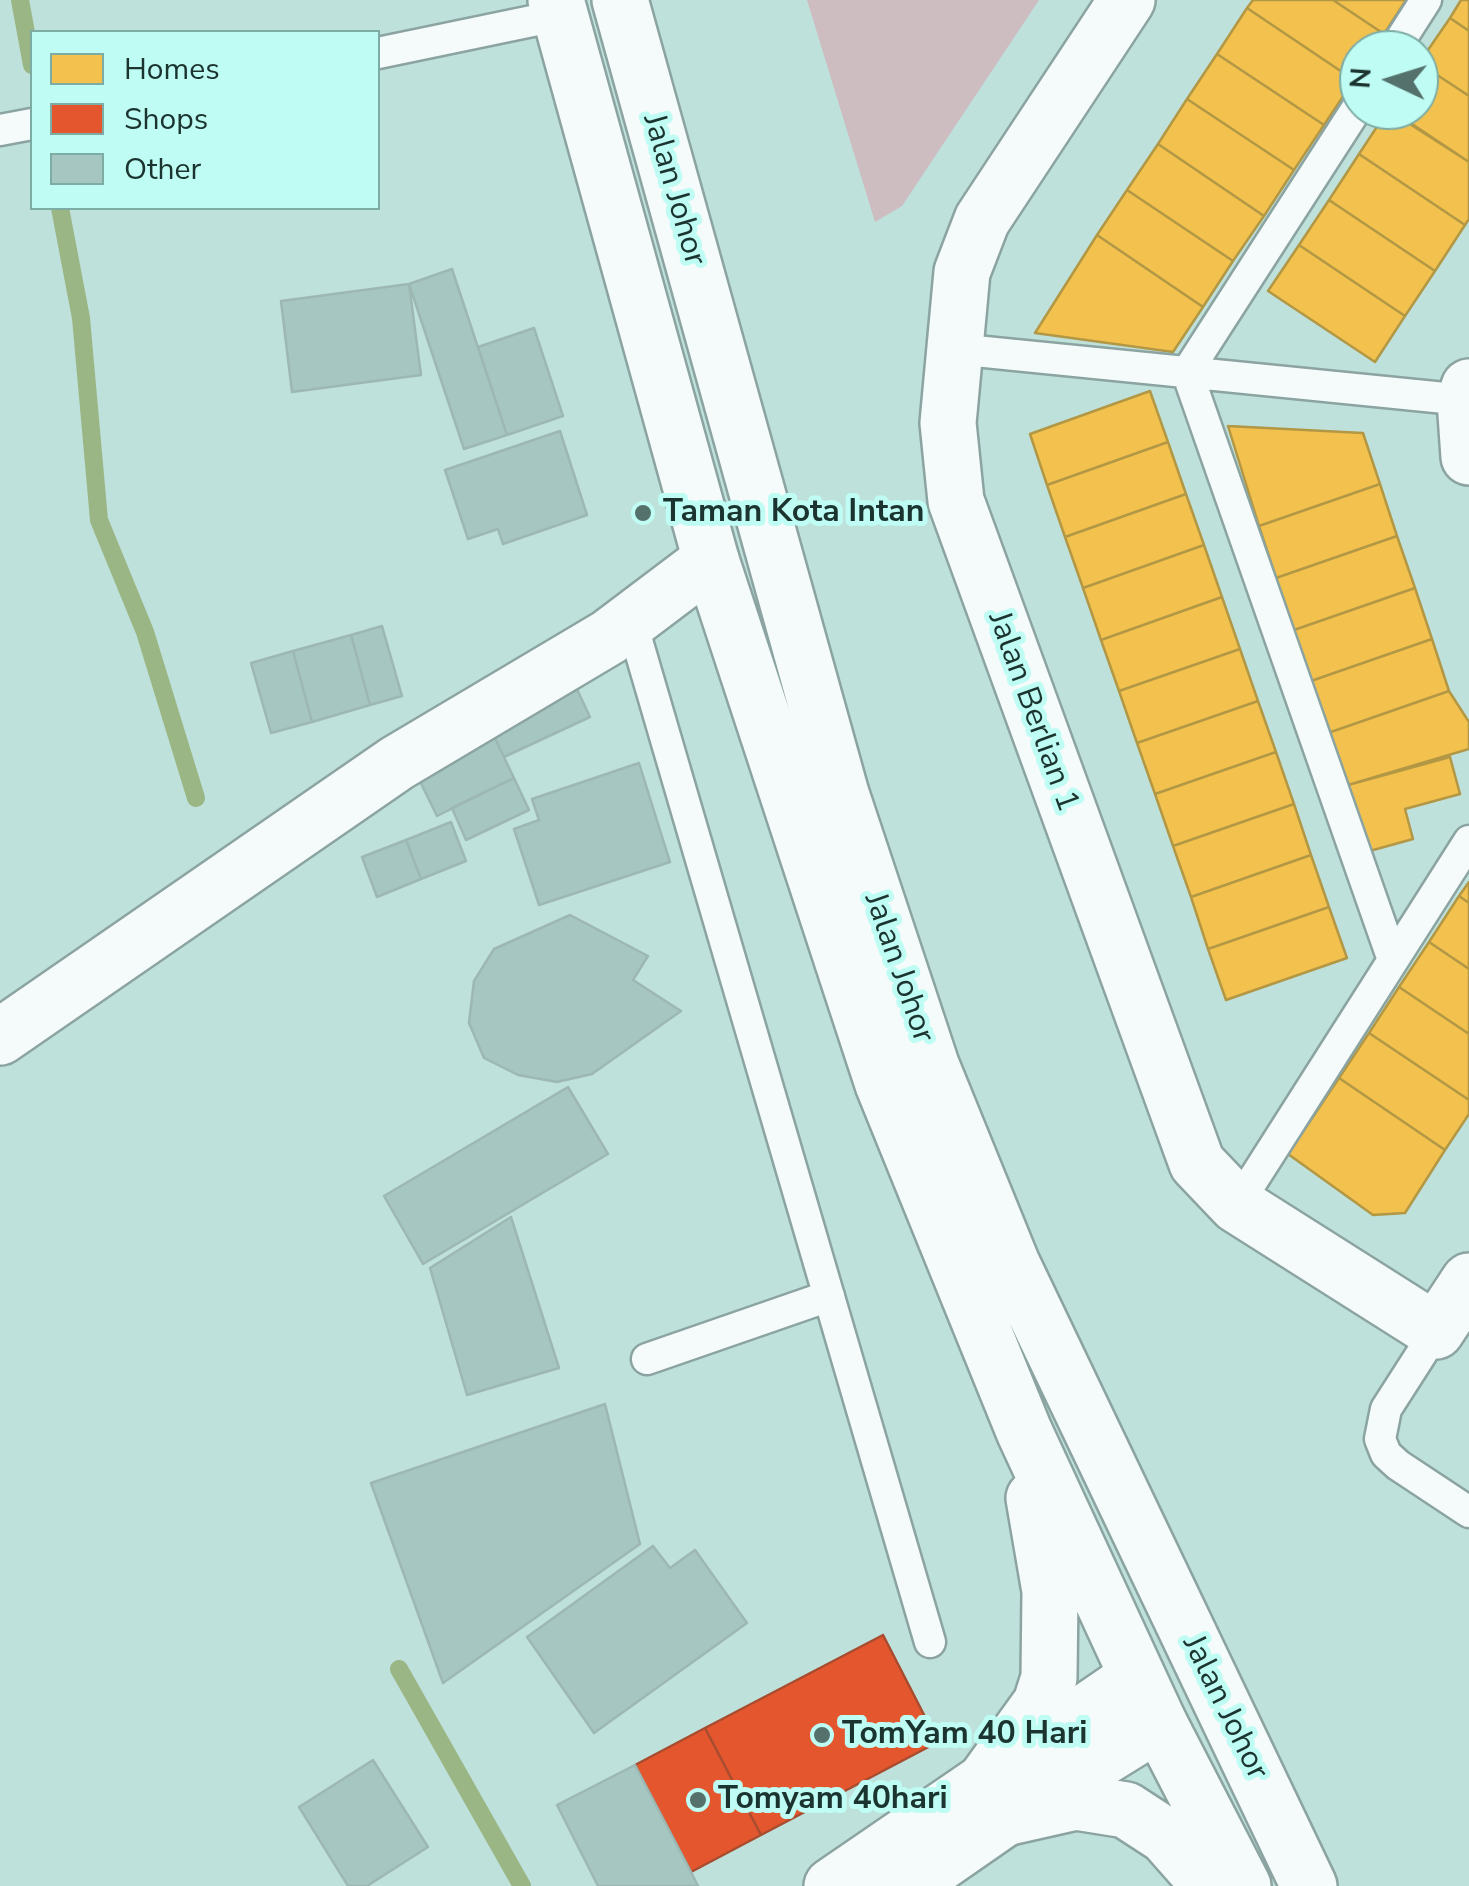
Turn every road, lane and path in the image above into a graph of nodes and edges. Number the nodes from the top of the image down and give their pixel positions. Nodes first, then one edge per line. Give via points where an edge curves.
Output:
1 (620, 0) edge
2 (1127, 0) edge
3 (1426, 0) edge
4 (559, 8) edge
5 (1407, 30) edge
6 (380, 53) edge
7 (1343, 130) edge
8 (955, 349) junction
9 (1187, 372) junction
10 (1467, 393) edge
11 (1469, 457) edge
12 (711, 560) junction
13 (632, 620) junction
14 (1469, 841) edge
15 (1393, 960) junction
16 (0, 1037) edge
17 (1237, 1205) junction
18 (1469, 1281) edge
19 (829, 1296) junction
20 (1436, 1331) junction
21 (647, 1359) dead end
22 (1024, 1431) junction
23 (1469, 1512) edge
24 (1136, 1518) junction
25 (930, 1642) dead end
26 (1155, 1696) junction
27 (996, 1798) junction
28 (1286, 1836) junction
29 (832, 1886) edge
30 (908, 1886) edge
31 (1210, 1886) edge
32 (1243, 1886) edge
33 (1309, 1886) edge

1 - 24 main road, Jalan Johor via 768,541 884,930 1012,1264
2 - 8 main road, Jalan Berlian 1 via 982,220 962,272
3 - 5 lane
4 - 6 lane
4 - 12 main road, Jalan Johor
7 - 9 lane
8 - 9 lane
8 - 17 main road, Jalan Berlian 1 via 948,423 956,501 1175,1108 1197,1163
9 - 10 lane
9 - 15 lane
10 - 11 main road
12 - 13 main road
12 - 22 main road, Jalan Johor via 883,1084
13 - 16 main road via 397,763
13 - 19 lane
14 - 15 lane
15 - 17 lane
17 - 20 main road, Jalan Berlian 1
18 - 20 main road
19 - 21 lane
19 - 25 lane
20 - 23 lane via 1386,1409 1380,1439 1398,1465
22 - 26 main road, Jalan Johor
22 - 27 main road via 1050,1591 1049,1678
24 - 26 main road via 1150,1602 1170,1663
24 - 28 main road, Jalan Johor
26 - 27 main road
26 - 28 main road via 1199,1722 1226,1767
26 - 32 main road, Jalan Johor
27 - 29 main road
27 - 30 main road
27 - 31 main road via 1126,1810 1166,1836
28 - 33 main road, Jalan Johor

